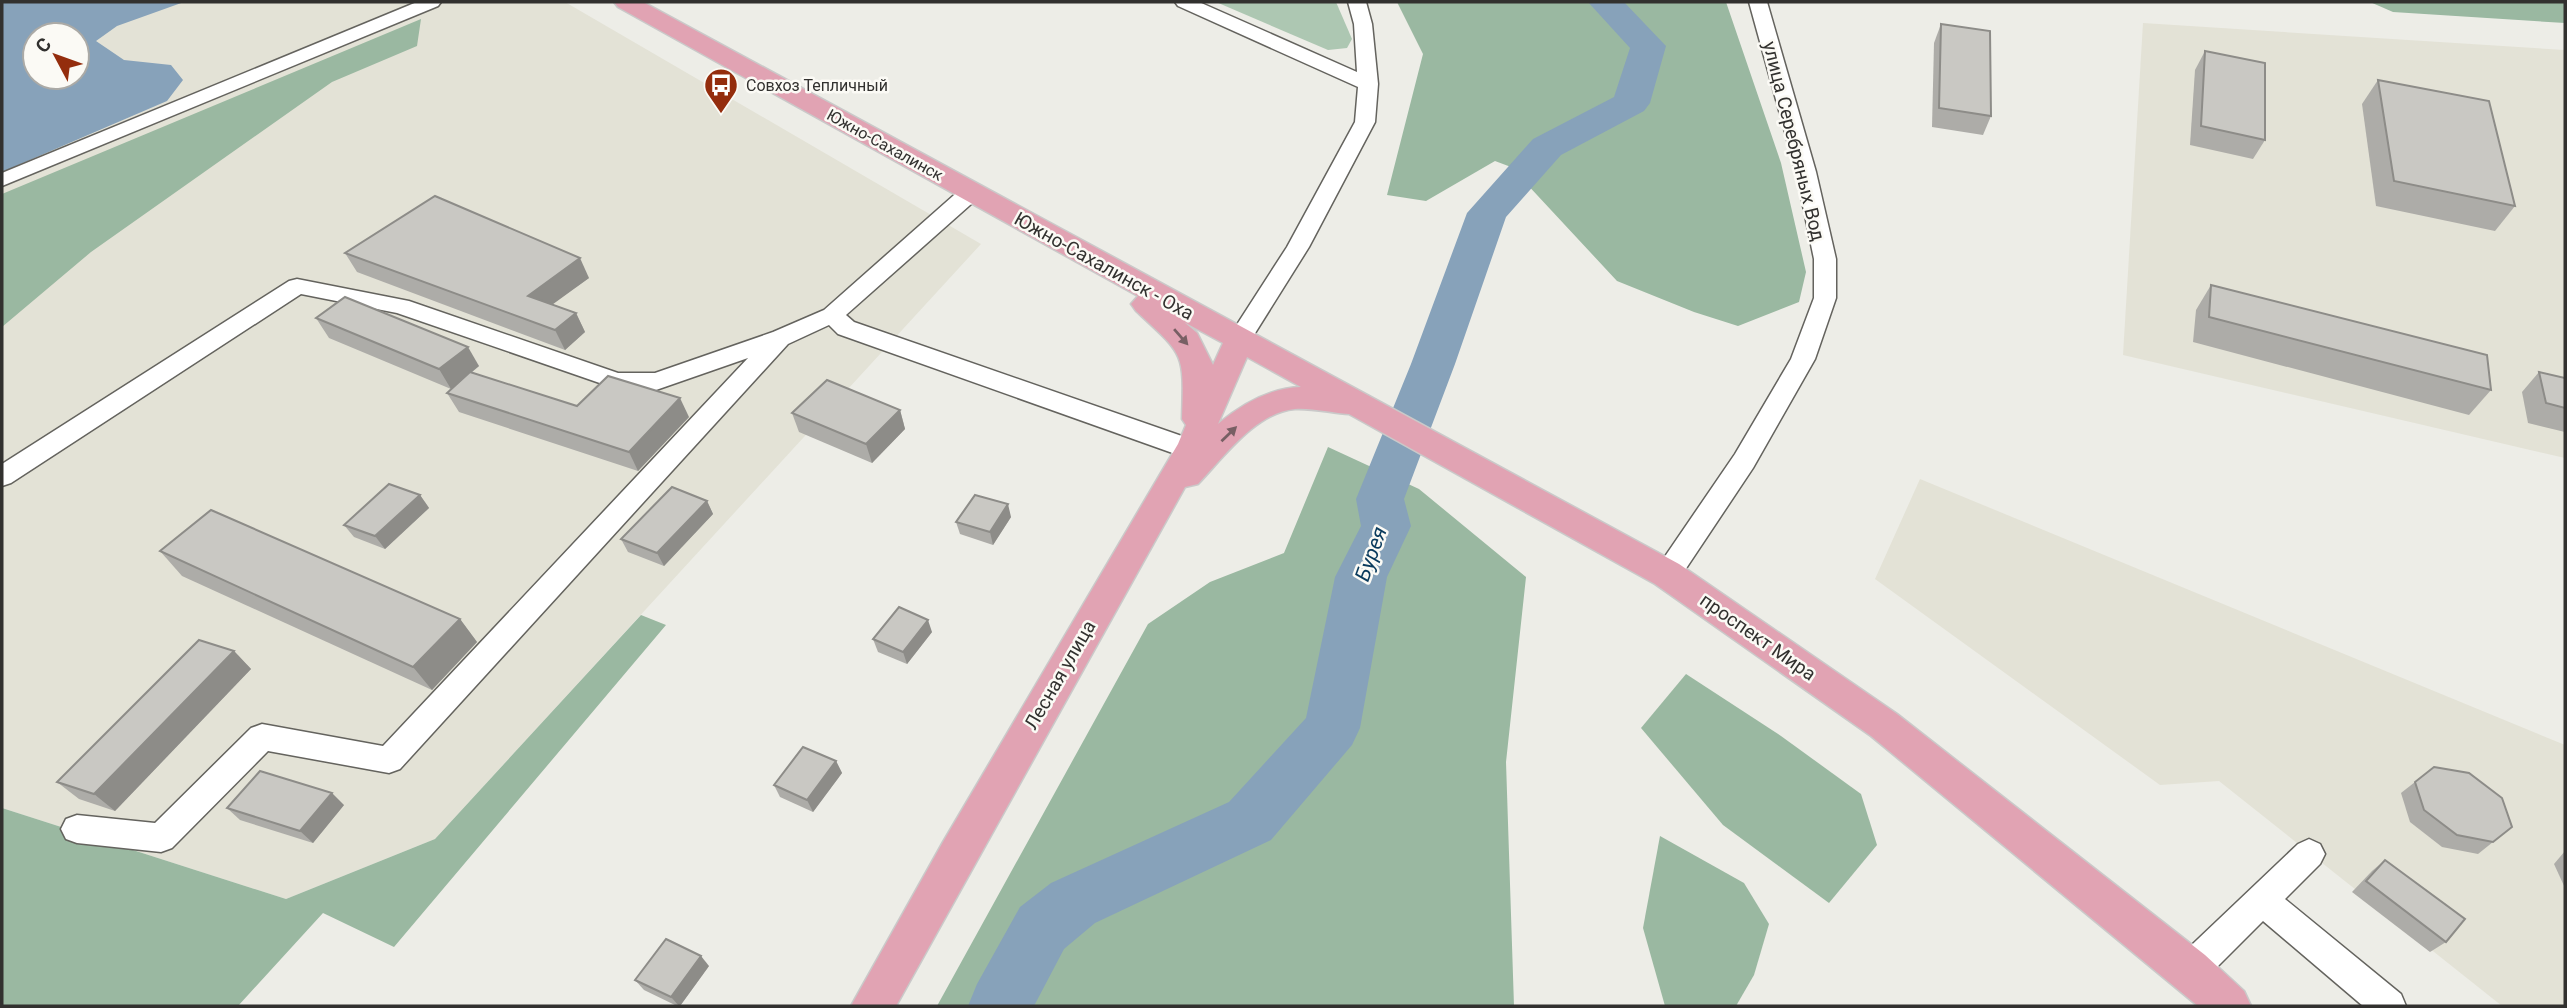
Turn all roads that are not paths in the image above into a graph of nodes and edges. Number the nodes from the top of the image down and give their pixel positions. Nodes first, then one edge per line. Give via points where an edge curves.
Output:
1 (432, 2) edge
2 (626, 2) edge
3 (1184, 2) edge
4 (1357, 2) edge
5 (1758, 2) edge
6 (1368, 84) junction
7 (2, 180) edge
8 (970, 193) junction
9 (1072, 248) junction
10 (832, 315) junction
11 (780, 338) junction
12 (1239, 340) junction
13 (1371, 409) junction
14 (1194, 442) junction
15 (2, 476) edge
16 (1162, 498) junction
17 (1667, 574) junction
18 (77, 829) dead end
19 (2309, 854) dead end
20 (2263, 901) junction
21 (2190, 970) junction
22 (873, 1006) edge
23 (2229, 1006) edge
24 (2389, 1006) edge

1 - 7 lane
2 - 8 main road, Южно-Сахалинск
3 - 6 street
4 - 6 street
5 - 17 street, улица Серебряных Вод via 1806,173 1825,259 1825,298 1803,359 1744,461
6 - 12 street via 1365,122 1298,247
8 - 9 main road, Южно-Сахалинск - Оха
8 - 10 street
9 - 12 main road, Южно-Сахалинск - Оха
9 -> 14 main road via 1186,340 1199,367
10 - 11 street
10 - 14 street via 845,328
11 - 15 street via 656,382 617,381 401,306 297,286
11 - 18 street via 389,760 262,737 161,838
12 - 13 main road, проспект Мира
12 - 14 main road, Лесная улица
16 -> 13 main road via 1239,424 1277,401 1317,397
13 - 17 main road, проспект Мира
14 - 16 main road, Лесная улица
16 - 22 main road, Лесная улица
17 - 21 main road, проспект Мира via 1884,725
19 - 20 street
20 - 21 street
20 - 24 street
21 - 23 main road, проспект Мира

